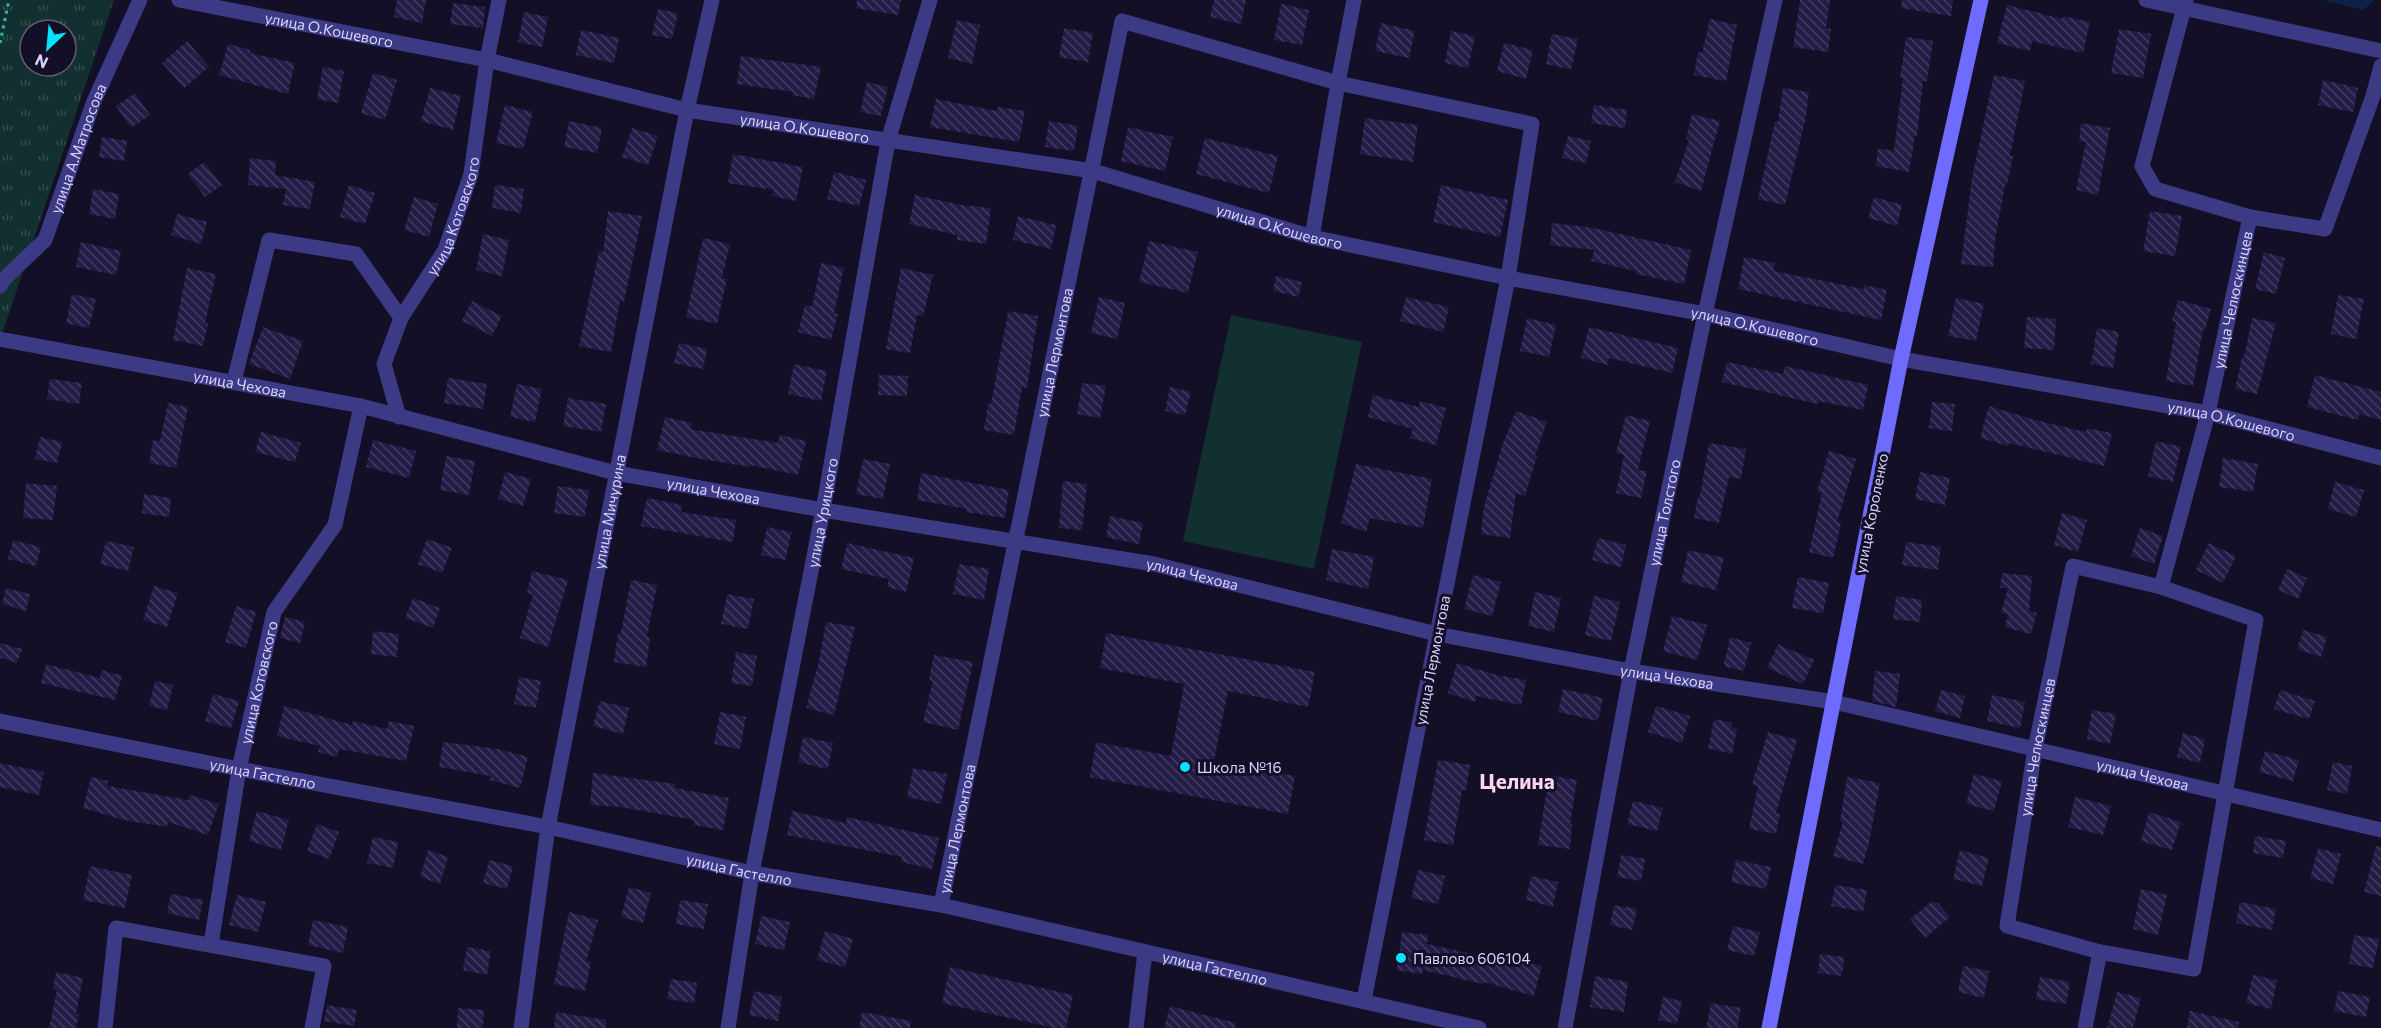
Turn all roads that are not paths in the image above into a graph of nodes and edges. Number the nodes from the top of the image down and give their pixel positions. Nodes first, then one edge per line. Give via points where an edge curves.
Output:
1 (140, 0) edge
2 (179, 0) edge
3 (499, 0) edge
4 (712, 0) edge
5 (930, 0) edge
6 (1353, 0) edge
7 (1775, 0) edge
8 (1981, 0) edge
9 (2146, 0) edge
10 (2184, 4) edge
11 (2381, 51) edge
12 (487, 60) junction
13 (2381, 66) edge
14 (1338, 83) junction
15 (687, 110) junction
16 (888, 141) junction
17 (1093, 171) junction
18 (2250, 217) junction
19 (1312, 237) junction
20 (1508, 278) junction
21 (0, 286) edge
22 (1705, 314) junction
23 (401, 318) junction
24 (0, 339) edge
25 (1901, 359) junction
26 (234, 381) junction
27 (361, 406) junction
28 (2208, 412) junction
29 (399, 417) junction
30 (2381, 458) edge
31 (616, 473) junction
32 (823, 510) junction
33 (1016, 542) junction
34 (2161, 587) junction
35 (1437, 634) junction
36 (1631, 672) junction
37 (1834, 702) junction
38 (0, 721) edge
39 (2035, 749) junction
40 (239, 769) junction
41 (2224, 793) junction
42 (548, 827) junction
43 (2381, 830) edge
44 (752, 873) junction
45 (941, 905) junction
46 (211, 944) junction
47 (1145, 952) junction
48 (2100, 952) junction
49 (1364, 1000) junction
50 (105, 1028) edge
51 (312, 1028) edge
52 (521, 1028) edge
53 (728, 1028) edge
54 (1136, 1028) edge
55 (1479, 1028) edge
56 (1565, 1028) edge
57 (1769, 1028) edge
58 (2085, 1028) edge

1 - 21 street, улица А.Матросова via 94,101 45,240
2 - 12 street, улица О.Кошевого
3 - 12 street, улица Котовского
4 - 15 street, улица Мичурина
5 - 16 street, улица Урицкого
6 - 14 street
7 - 22 street, улица Толстого
8 - 25 street, улица Короленко
9 - 10 street
10 - 11 street
10 - 18 street via 2142,166 2155,189
12 - 15 street, улица О.Кошевого
12 - 23 street, улица Котовского via 471,174 445,250
13 - 18 street, улица Челюскинцев via 2325,229
14 - 17 street, улица Лермонтова via 1122,21
14 - 19 street
14 - 20 street, улица Лермонтова via 1532,124
15 - 16 street, улица О.Кошевого
15 - 31 street, улица Мичурина
16 - 17 street, улица О.Кошевого
16 - 32 street, улица Урицкого
17 - 19 street, улица О.Кошевого
17 - 33 street, улица Лермонтова
18 - 28 street, улица Челюскинцев
19 - 20 street, улица О.Кошевого
20 - 22 street, улица О.Кошевого
20 - 35 street, улица Лермонтова
22 - 25 street, улица О.Кошевого
22 - 36 street, улица Толстого
23 - 26 street via 356,254 269,240
23 - 29 street, улица Котовского via 384,364
24 - 26 street, улица Чехова
25 - 28 street, улица О.Кошевого
25 - 37 street, улица Короленко
26 - 27 street, улица Чехова
27 - 29 street, улица Чехова
27 - 40 street, улица Котовского via 335,525 274,612
28 - 30 street, улица О.Кошевого
28 - 34 street, улица Челюскинцев
29 - 31 street, улица Чехова
31 - 32 street, улица Чехова
31 - 42 street, улица Мичурина
32 - 33 street, улица Чехова
32 - 44 street, улица Урицкого
33 - 35 street, улица Чехова via 1154,564
33 - 45 street, улица Лермонтова
34 - 39 street, улица Челюскинцев via 2073,566
34 - 41 street, улица Челюскинцев via 2256,620
35 - 36 street, улица Чехова
35 - 49 street, улица Лермонтова
36 - 37 street, улица Чехова
36 - 56 street, улица Толстого
37 - 39 street, улица Чехова
37 - 57 street, улица Короленко
38 - 40 street, улица Гастелло
39 - 41 street, улица Чехова
39 - 48 street, улица Челюскинцев via 2007,926
40 - 42 street, улица Гастелло
40 - 46 street, улица Котовского
41 - 43 street, улица Чехова
41 - 48 street, улица Челюскинцев via 2194,969
42 - 44 street, улица Гастелло
42 - 52 street, улица Мичурина
44 - 45 street, улица Гастелло
44 - 53 street, улица Урицкого
45 - 47 street, улица Гастелло
46 - 50 street via 116,927
46 - 51 street via 324,966
47 - 49 street, улица Гастелло
47 - 54 street
48 - 58 street
49 - 55 street, улица Гастелло

